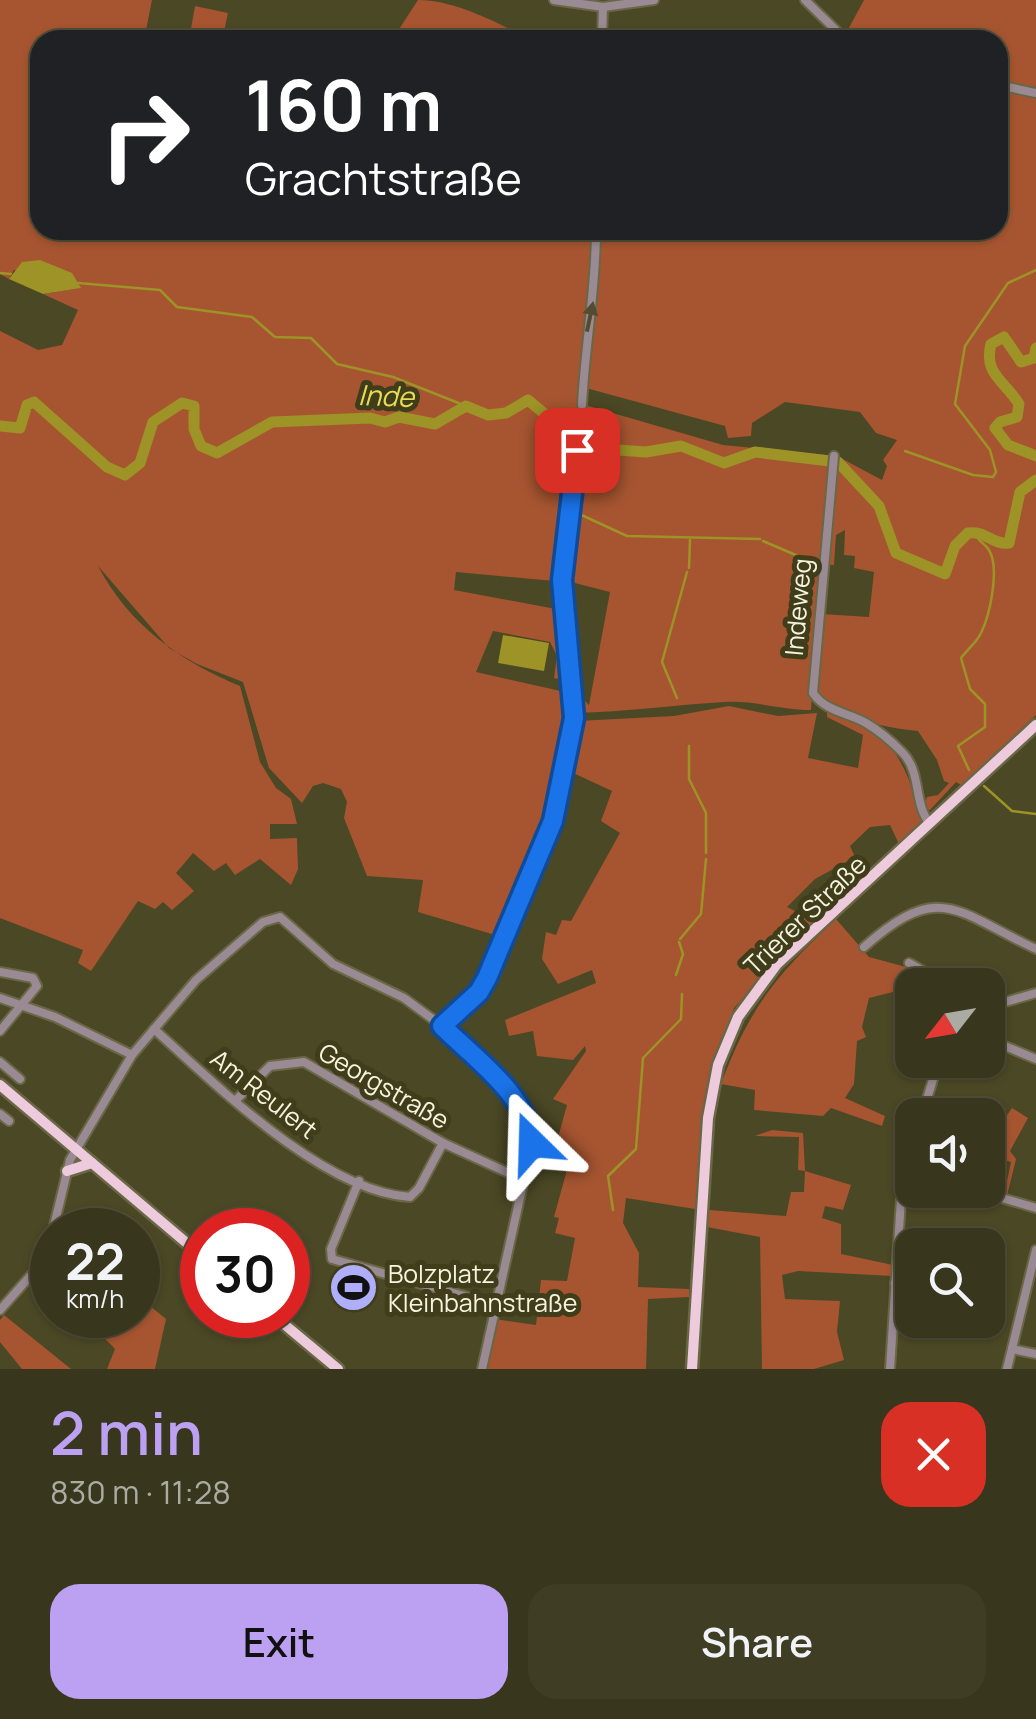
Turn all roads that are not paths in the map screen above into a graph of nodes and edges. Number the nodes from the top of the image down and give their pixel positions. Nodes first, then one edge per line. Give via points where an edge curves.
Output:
1 (554, 0) edge
2 (654, 0) edge
3 (804, 0) edge
4 (603, 8) junction
5 (602, 30) edge
6 (836, 30) edge
7 (1008, 87) edge
8 (1036, 94) edge
9 (596, 240) edge
10 (582, 405) dead end
11 (577, 450) dead end
12 (834, 461) dead end
13 (1036, 725) edge
14 (930, 824) junction
15 (864, 947) dead end
16 (1036, 949) edge
17 (909, 964) dead end
18 (916, 968) edge
19 (0, 972) edge
20 (1036, 993) edge
21 (0, 998) edge
22 (1005, 1002) edge
23 (23, 1004) junction
24 (442, 1026) junction
25 (154, 1030) junction
26 (0, 1032) edge
27 (1005, 1046) edge
28 (132, 1056) junction
29 (1036, 1059) edge
30 (0, 1062) edge
31 (20, 1079) dead end
32 (0, 1084) edge
33 (235, 1101) junction
34 (0, 1114) edge
35 (9, 1121) dead end
36 (442, 1143) junction
37 (76, 1149) junction
38 (93, 1162) junction
39 (67, 1171) junction
40 (522, 1179) junction
41 (359, 1181) junction
42 (1005, 1199) edge
43 (59, 1208) edge
44 (1036, 1208) edge
45 (180, 1237) edge
46 (1036, 1250) edge
47 (30, 1276) edge
48 (895, 1283) edge
49 (492, 1304) junction
50 (0, 1310) edge
51 (301, 1338) edge
52 (1012, 1349) junction
53 (1036, 1354) edge
54 (338, 1369) edge
55 (482, 1369) edge
56 (692, 1369) edge
57 (890, 1369) edge
58 (1008, 1369) edge

1 - 4 street
2 - 4 street
3 - 6 street
4 - 5 street
7 - 8 street
10 -> 9 street
11 - 24 street via 562,580 574,718 559,799 487,978
12 - 14 street, Indeweg via 813,693 831,710 869,724 902,753
13 - 14 main road, Trierer Straße
14 - 56 main road, Trierer Straße via 777,964 728,1037 708,1118
15 - 16 street via 901,916 932,905
17 - 18 street
19 - 23 street via 36,982
20 - 22 street
21 - 23 street
23 - 26 street
23 - 28 street
24 - 25 street via 404,998 333,964 280,917 263,922 212,965
24 - 40 street via 522,1110 532,1143
25 - 28 street
25 - 33 street, Am Reulert
27 - 29 street
28 - 37 street
30 - 31 street
32 - 37 main road
33 - 36 street, Georgstraße via 270,1066 304,1062
33 - 41 street, Am Reulert via 301,1151
34 - 35 street
36 - 40 street, Georgstraße
36 - 41 street, Am Reulert via 410,1196
37 - 38 main road
37 - 39 street
38 - 39 main road
38 - 45 main road
39 - 43 street
40 - 49 street
41 - 49 street via 332,1259
42 - 44 street
46 - 52 street
47 - 50 street
48 - 57 street
49 - 55 street
51 - 54 main road
52 - 53 street
52 - 58 street

